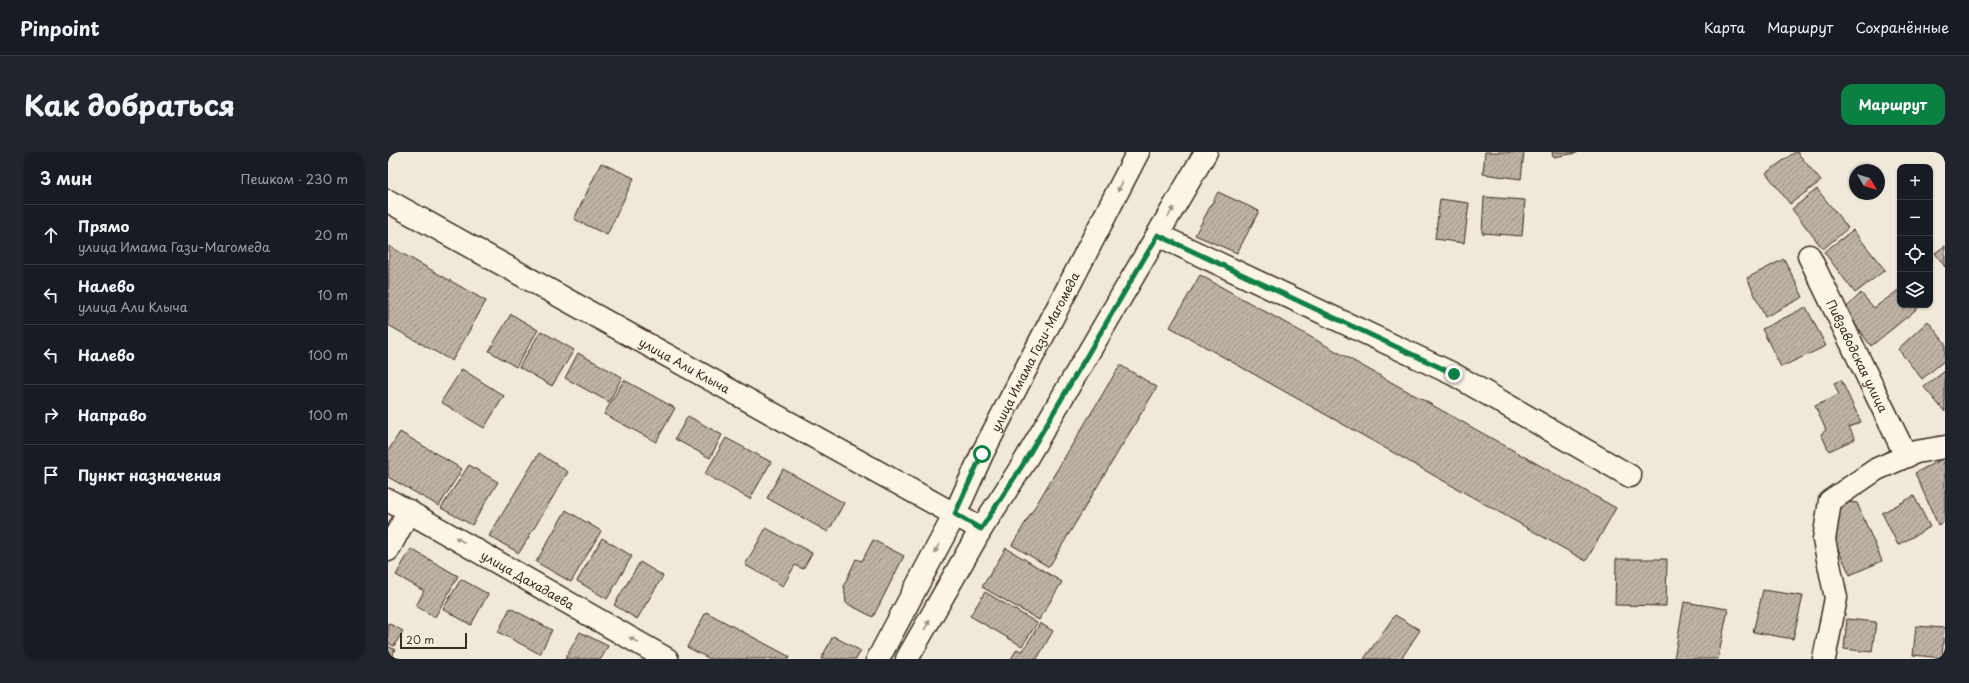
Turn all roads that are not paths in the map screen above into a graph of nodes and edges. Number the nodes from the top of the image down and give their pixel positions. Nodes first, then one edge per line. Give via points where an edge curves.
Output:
1 (1138, 152) edge
2 (1206, 152) edge
3 (388, 201) edge
4 (1158, 235) junction
5 (1809, 256) dead end
6 (1945, 447) edge
7 (1906, 456) junction
8 (1630, 476) dead end
9 (388, 500) edge
10 (409, 511) junction
11 (955, 514) junction
12 (981, 529) junction
13 (388, 550) edge
14 (667, 659) edge
15 (878, 659) edge
16 (908, 659) edge
17 (1824, 659) edge

1 -> 11 street, улица Имама Гази-Магомеда via 982,454
4 -> 2 street
3 - 11 street, улица Али Клыча
4 - 8 street via 1454,374
4 - 12 street via 1022,466
5 - 7 street, Пивзаводская улица
6 - 7 street
7 - 17 street via 1877,469 1830,501 1824,540 1836,598
9 - 10 street, улица Дахадаева
10 - 13 street
14 -> 10 street, улица Дахадаева
11 - 12 street, улица Али Клыча
11 -> 15 street, улица Имама Гази-Магомеда
16 -> 12 street

